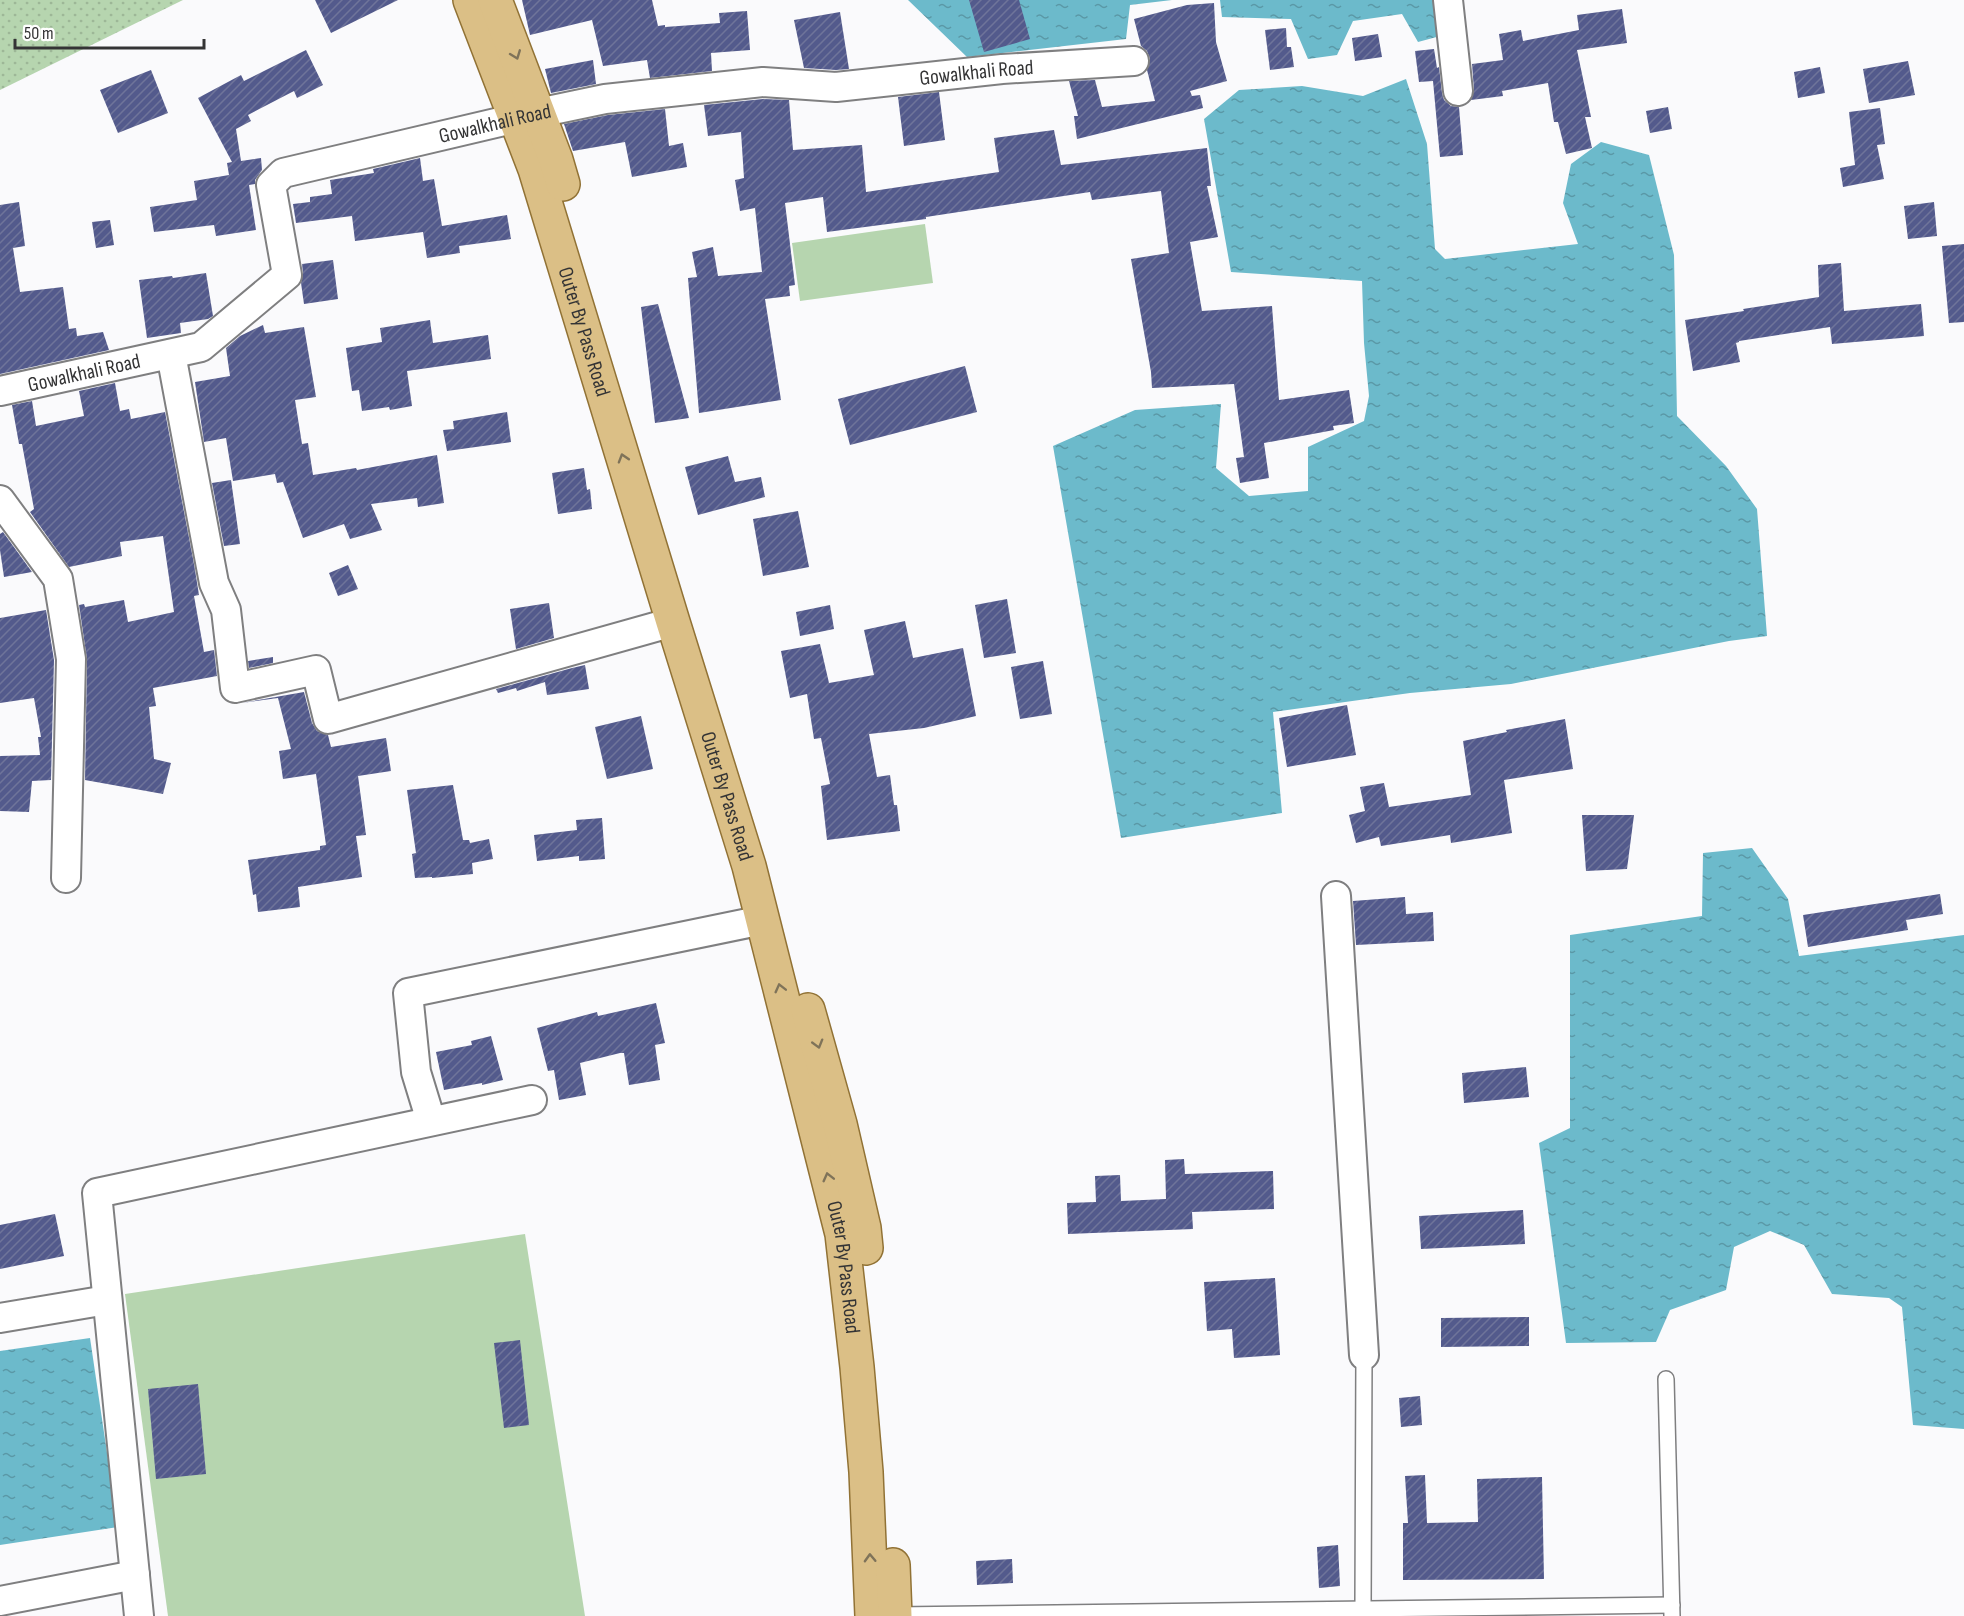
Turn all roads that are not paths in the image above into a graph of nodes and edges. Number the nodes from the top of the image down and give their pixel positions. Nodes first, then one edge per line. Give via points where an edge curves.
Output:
1 (470, 0) edge
2 (495, 0) edge
3 (1448, 0) edge
4 (1134, 61) dead end
5 (1458, 92) dead end
6 (526, 116) junction
7 (171, 354) junction
8 (0, 391) edge
9 (0, 500) edge
10 (673, 622) junction
11 (66, 879) dead end
12 (1336, 896) dead end
13 (763, 920) junction
14 (532, 1100) dead end
15 (431, 1121) junction
16 (108, 1300) junction
17 (0, 1318) edge
18 (1364, 1355) joint
19 (1666, 1379) dead end
20 (135, 1575) junction
21 (0, 1601) edge
22 (1363, 1610) junction
23 (1672, 1610) edge
24 (139, 1616) edge
25 (872, 1616) edge
26 (895, 1616) edge

1 - 6 main road, Outer By Pass Road
2 -> 6 main road, Outer By Pass Road
3 - 5 street
4 - 6 street, Gowalkhali Road via 1002,69 836,87 763,82 605,99
6 - 7 street, Gowalkhali Road via 283,173 271,185 287,275 201,347
10 -> 6 main road, Outer By Pass Road via 536,169
6 -> 26 main road, Outer By Pass Road via 556,160 755,820 840,1124 864,1228 888,1468
7 - 8 street, Gowalkhali Road
7 - 10 street via 214,584 226,610 235,688 316,670 328,719
9 - 11 street via 58,579 71,659
10 - 13 main road, Outer By Pass Road
12 - 18 street
13 - 15 street via 408,993 416,1072
25 -> 13 main road, Outer By Pass Road via 866,1472 842,1234
14 - 15 street
15 - 16 street via 97,1193
16 - 17 street
16 - 20 street
18 - 22 lane
19 - 23 lane
20 - 21 street
20 - 24 street
22 - 23 lane
22 - 26 lane

